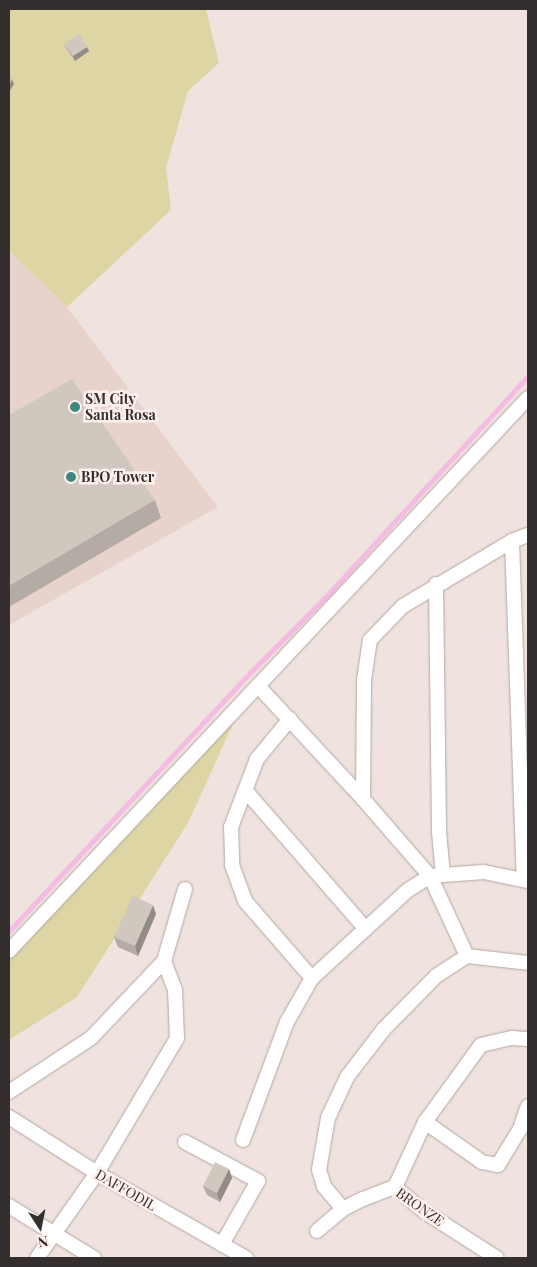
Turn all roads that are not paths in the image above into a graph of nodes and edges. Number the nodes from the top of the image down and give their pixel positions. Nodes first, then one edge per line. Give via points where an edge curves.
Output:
1 (528, 398) edge
2 (528, 535) edge
3 (512, 541) junction
4 (436, 584) junction
5 (259, 687) junction
6 (290, 719) junction
7 (245, 790) junction
8 (363, 799) junction
9 (436, 875) junction
10 (526, 881) edge
11 (185, 889) dead end
12 (366, 929) junction
13 (9, 951) edge
14 (467, 956) junction
15 (164, 961) junction
16 (528, 963) edge
17 (312, 978) junction
18 (528, 1039) edge
19 (9, 1092) edge
20 (528, 1106) edge
21 (9, 1117) edge
22 (425, 1122) junction
23 (243, 1140) dead end
24 (185, 1142) dead end
25 (97, 1173) junction
26 (395, 1187) junction
27 (9, 1206) edge
28 (343, 1209) junction
29 (317, 1231) dead end
30 (54, 1234) junction
31 (222, 1244) junction
32 (37, 1258) edge
33 (94, 1258) edge
34 (246, 1258) edge
35 (497, 1258) edge

1 - 5 street
2 - 3 street
3 - 4 street
3 - 10 street
4 - 8 street via 402,606 370,640 364,680
4 - 9 street via 439,832
5 - 6 street
5 - 13 street
6 - 7 street via 257,760
6 - 8 street
7 - 12 street
7 - 17 street via 230,827 232,865 245,901
8 - 9 street
9 - 10 street via 484,872
9 - 12 street via 408,890
9 - 14 street
11 - 15 street
12 - 17 street
14 - 16 street
14 - 28 street via 436,976 384,1030 347,1077 328,1118 319,1170 324,1186
15 - 19 street via 91,1038
15 - 25 street via 175,990 177,1038
17 - 23 street via 287,1022
18 - 22 street via 512,1038 481,1045
20 - 22 street via 520,1129 498,1165 482,1162
21 - 25 street, DAFFODIL
22 - 26 street
24 - 31 street via 258,1181
25 - 30 street
25 - 31 street, DAFFODIL
26 - 28 street, BRONZE
26 - 35 street, BRONZE via 425,1212
27 - 30 street
28 - 29 street, BRONZE
30 - 32 street
30 - 33 street
31 - 34 street, DAFFODIL

